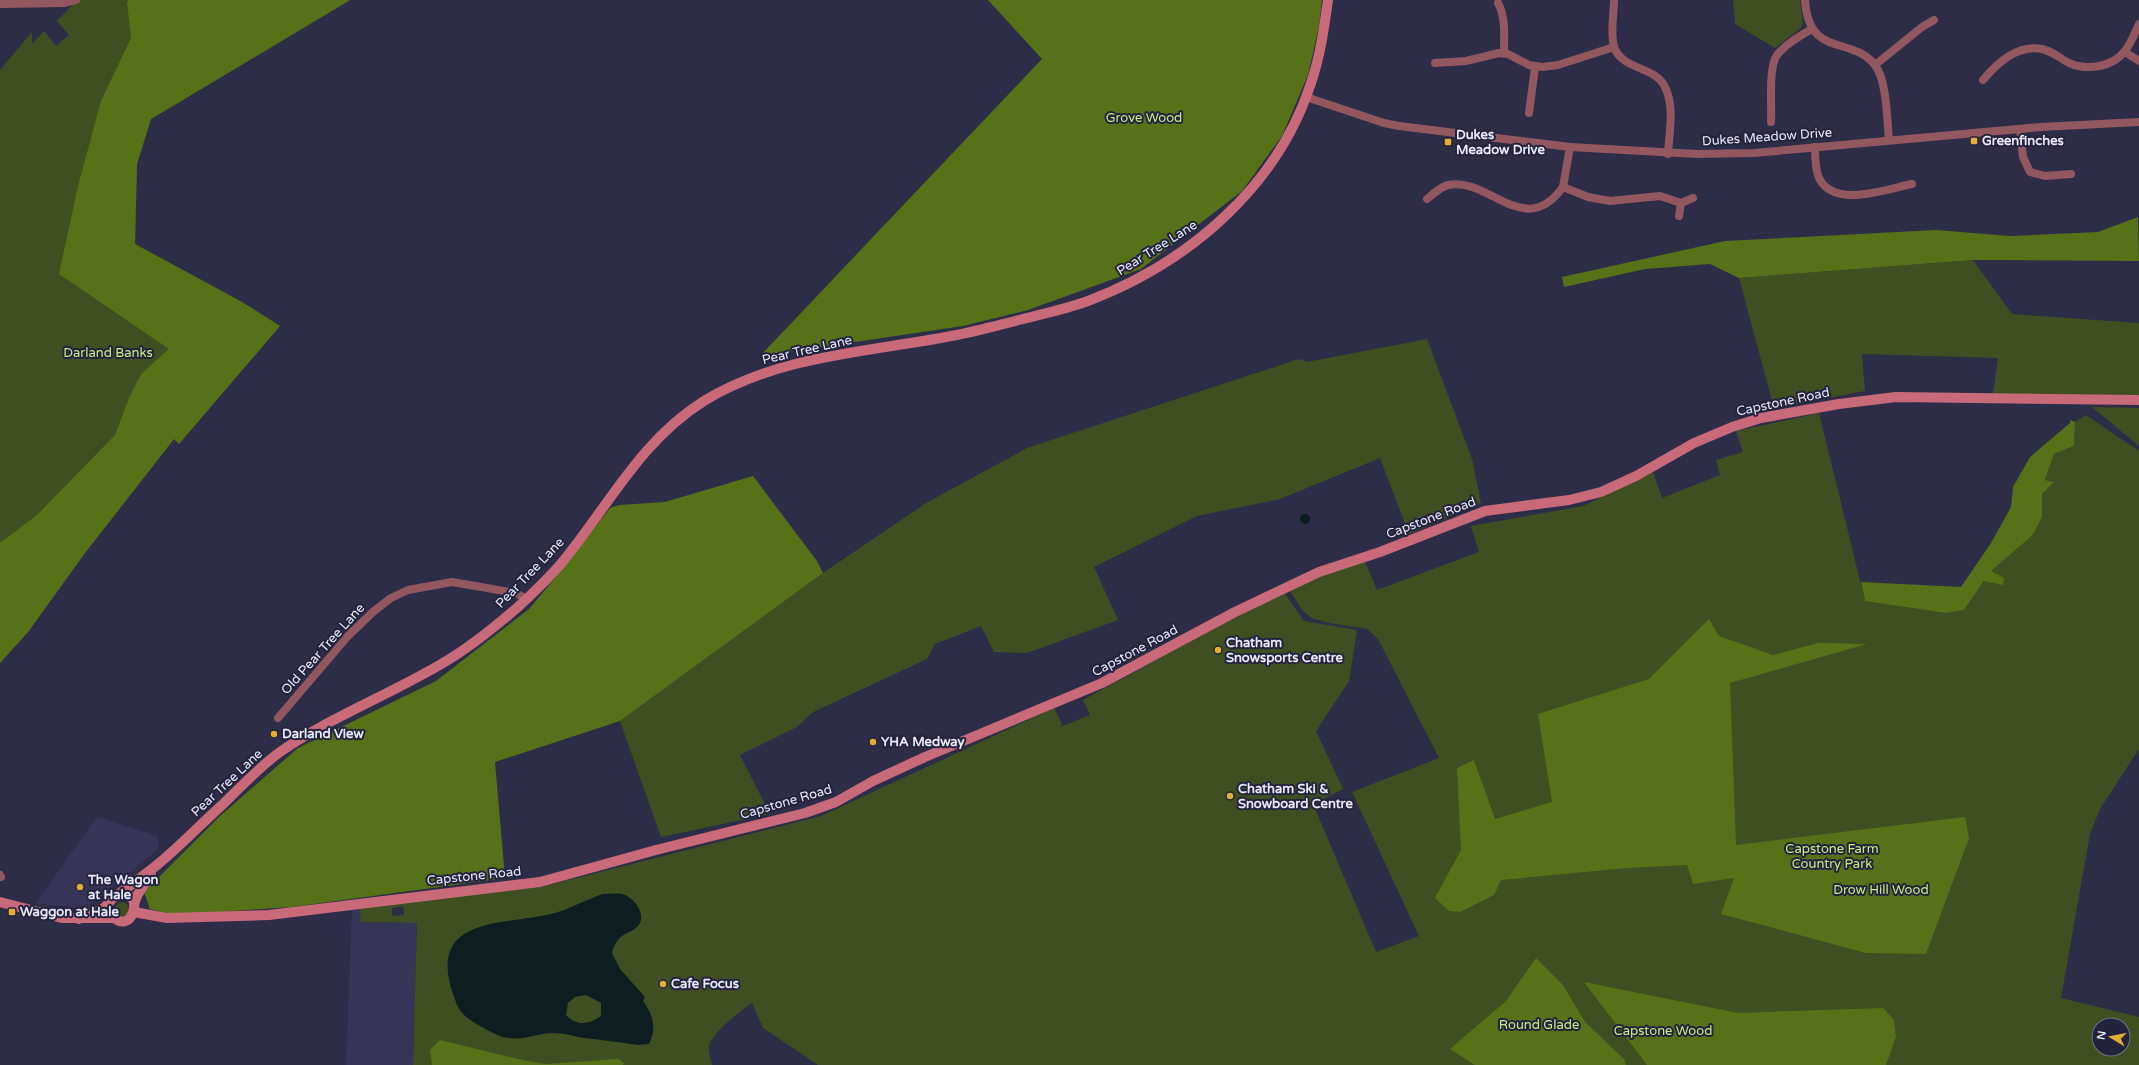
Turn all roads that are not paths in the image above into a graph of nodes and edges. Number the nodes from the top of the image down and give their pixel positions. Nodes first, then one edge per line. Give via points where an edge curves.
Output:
1 (76, 0) edge
2 (1328, 0) edge
3 (1614, 0) edge
4 (1805, 0) edge
5 (1498, 3) dead end
6 (0, 4) edge
7 (1934, 20) dead end
8 (2139, 24) edge
9 (1812, 29) junction
10 (1614, 47) junction
11 (2125, 52) junction
12 (1504, 53) junction
13 (2139, 61) edge
14 (1435, 63) dead end
15 (1875, 65) junction
16 (1535, 67) junction
17 (1983, 80) dead end
18 (1306, 97) junction
19 (1529, 113) dead end
20 (1771, 122) dead end
21 (2139, 122) edge
22 (2020, 129) junction
23 (1889, 140) junction
24 (1570, 147) junction
25 (1814, 147) junction
26 (1668, 154) junction
27 (2071, 174) dead end
28 (1912, 184) dead end
29 (1563, 187) junction
30 (1693, 198) dead end
31 (1427, 199) dead end
32 (1681, 203) junction
33 (1679, 216) dead end
34 (2139, 400) edge
35 (526, 599) junction
36 (278, 718) dead end
37 (160, 863) junction
38 (113, 900) junction
39 (0, 902) edge
40 (134, 908) junction
41 (114, 918) junction
42 (79, 919) junction

1 - 6 street via 64,3
2 - 18 street, Pear Tree Lane via 1322,43
3 - 10 street
4 - 9 street
5 - 12 street via 1502,13
7 - 15 street via 1922,26
8 - 11 street
9 - 15 street via 1822,38 1857,53
9 - 20 street via 1787,46 1774,60
10 - 16 street via 1550,67
10 - 26 street via 1626,61 1665,85 1670,109
11 - 13 street
11 - 17 street via 2102,65 2085,67 2069,63 2042,48 2027,49 2006,57
12 - 14 street
12 - 16 street
15 - 23 street via 1881,79
16 - 19 street
18 - 24 street, Dukes Meadow Drive via 1399,126
18 - 35 street, Pear Tree Lane via 1280,150 1264,174 1225,218 1190,246 1135,280 1086,302 959,335 830,356 780,368 739,383 704,402 676,422 648,448 625,475 566,558
21 - 22 street, Dukes Meadow Drive
22 - 23 street, Dukes Meadow Drive
22 - 27 street via 2023,157 2030,172 2039,176
23 - 25 street, Dukes Meadow Drive
24 - 26 street, Dukes Meadow Drive
24 - 29 street
25 - 26 street, Dukes Meadow Drive via 1754,152
25 - 28 street via 1818,176 1826,188 1835,194 1857,194
29 - 31 street via 1548,203 1532,209 1455,185 1443,187
29 - 32 street via 1604,201 1660,196
30 - 32 street
32 - 33 street
34 - 40 street, Capstone Road via 1896,397 1760,418 1694,443 1636,476 1601,492 1569,500 1485,511 1388,549 1319,572 1235,612 1102,683 926,757 873,781 836,802 804,813 540,882 269,915 167,918
35 - 36 street, Old Pear Tree Lane via 516,593 452,582 408,590 391,598 348,636
35 - 37 street, Pear Tree Lane via 494,628 451,659 277,755
37 - 38 street, Pear Tree Lane
37 - 40 street, Pear Tree Lane via 144,884
38 - 40 street via 120,895 129,897
38 - 41 street via 109,912
38 - 42 street via 104,908
39 - 42 street via 62,918
40 - 41 street via 126,921
41 - 42 street

